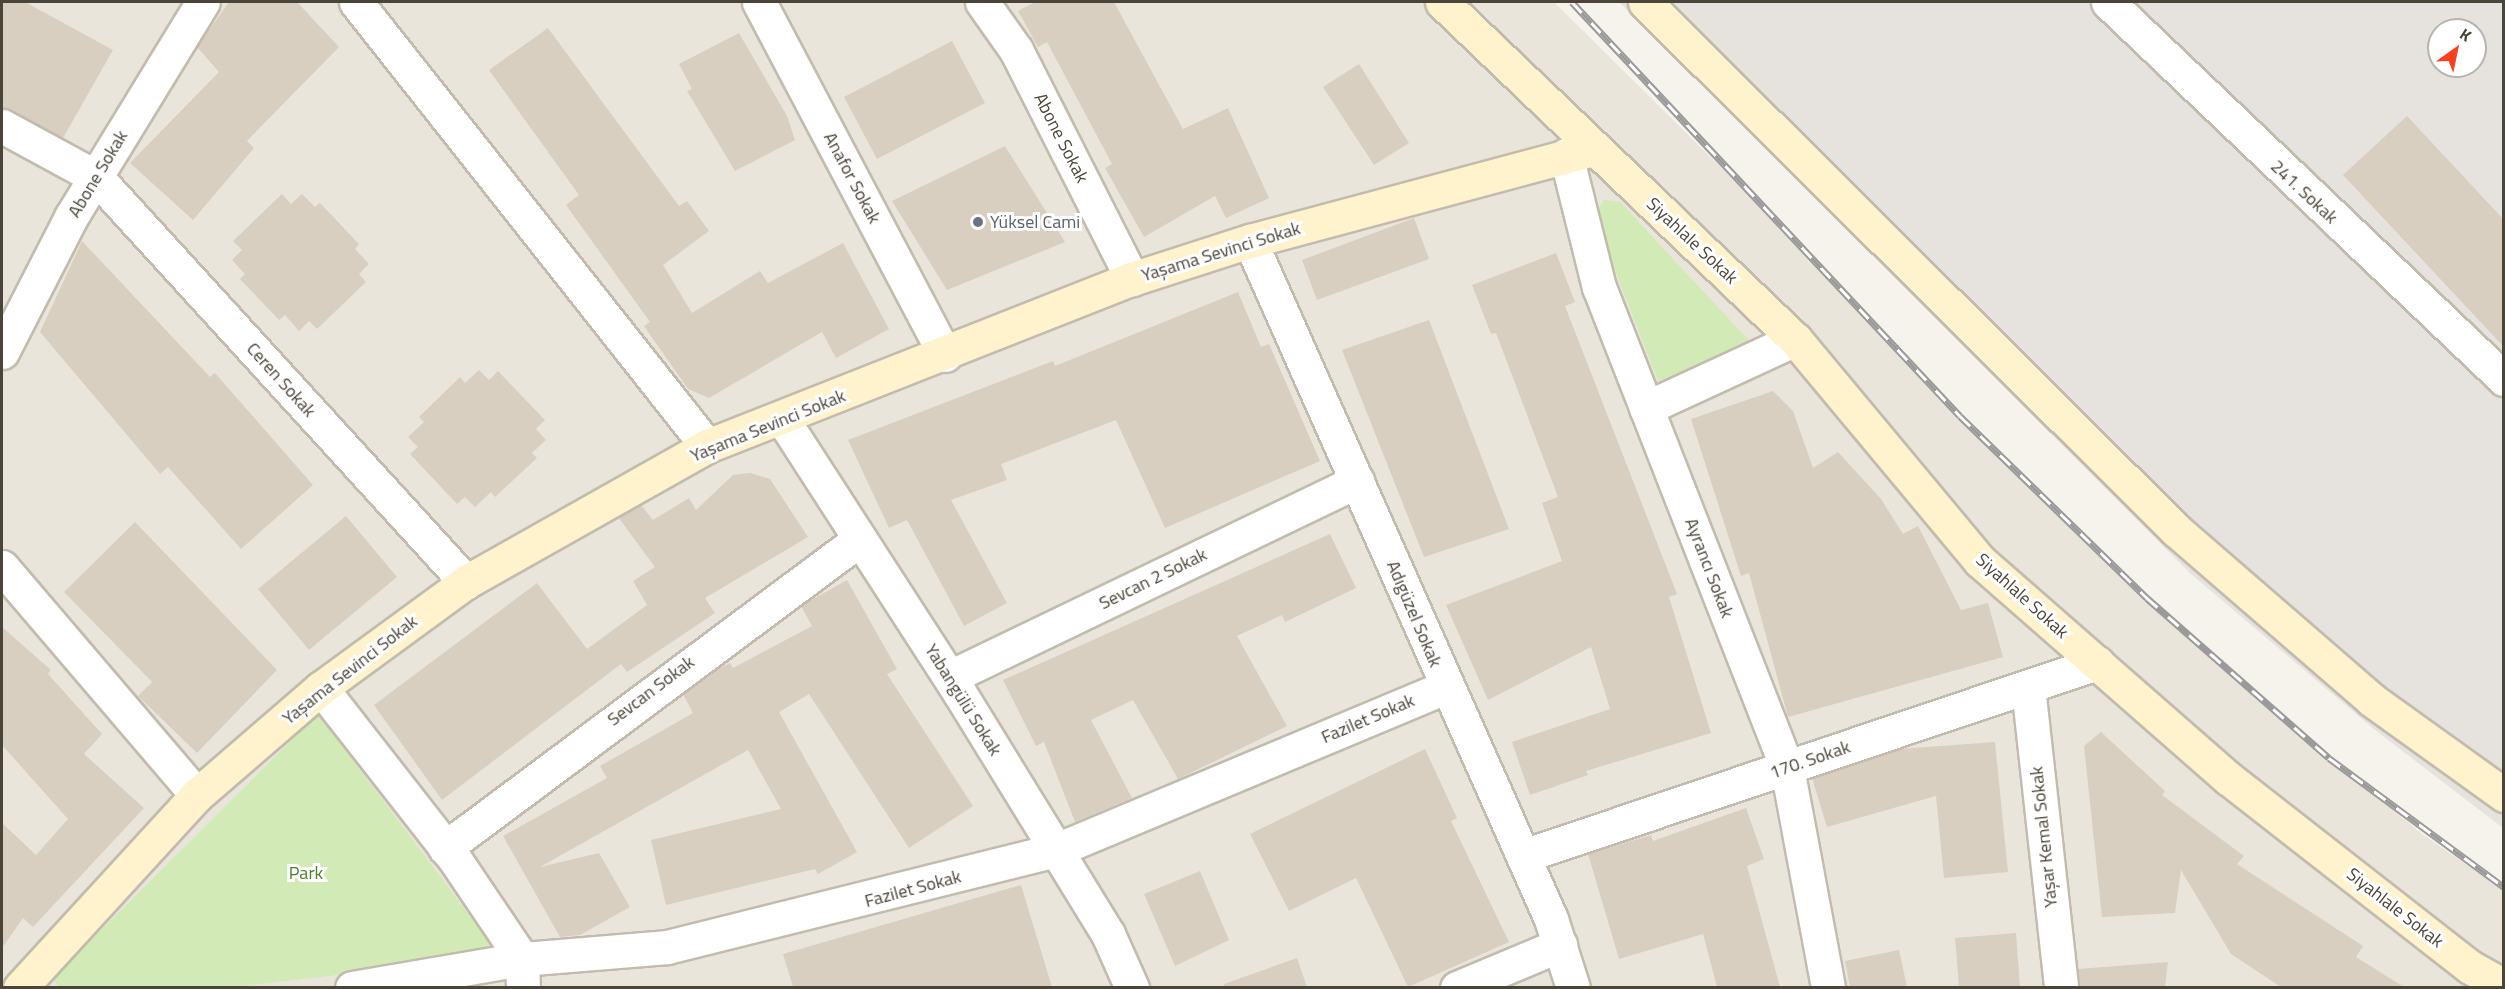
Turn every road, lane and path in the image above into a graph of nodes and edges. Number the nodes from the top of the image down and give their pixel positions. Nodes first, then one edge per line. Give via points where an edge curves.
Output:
1 (203, 2) edge
2 (356, 2) edge
3 (759, 2) edge
4 (982, 2) edge
5 (1442, 2) edge
6 (1645, 2) edge
7 (2108, 2) edge
8 (2, 126) edge
9 (1580, 152) junction
10 (96, 177) junction
11 (1250, 241) junction
12 (1132, 279) junction
13 (1795, 339) junction
14 (2, 352) edge
15 (945, 355) junction
16 (2504, 379) edge
17 (1646, 408) junction
18 (783, 420) junction
19 (707, 446) junction
20 (1357, 481) junction
21 (860, 539) junction
22 (2, 567) edge
23 (466, 582) junction
24 (2097, 663) junction
25 (950, 677) junction
26 (1446, 687) junction
27 (2028, 687) junction
28 (321, 688) junction
29 (1787, 768) junction
30 (197, 795) junction
31 (2504, 795) edge
32 (445, 848) junction
33 (1056, 850) junction
34 (1523, 855) junction
35 (1560, 945) junction
36 (523, 973) edge
37 (2504, 986) edge
38 (20, 987) edge
39 (352, 987) edge
40 (1132, 987) edge
41 (1457, 987) edge
42 (1573, 987) edge
43 (1828, 987) edge
44 (2061, 987) edge

1 - 10 street, Abone Sokak
2 - 19 street
3 - 15 street, Anafor Sokak
4 - 12 street, Abone Sokak via 1016,50
5 - 9 street, Siyahlale Sokak
6 - 31 street via 2176,530 2372,700
7 - 16 street, 241. Sokak
8 - 10 street, Ceren Sokak
9 - 11 street, Yaşama Sevinci Sokak
9 - 13 street, Siyahlale Sokak
9 - 17 street, Ayrancı Sokak via 1599,287
10 - 14 street, Abone Sokak
10 - 23 street, Ceren Sokak
11 - 12 street, Yaşama Sevinci Sokak
11 - 20 street, Adıgüzel Sokak
12 - 15 street, Yaşama Sevinci Sokak
13 - 17 street
13 - 24 street, Siyahlale Sokak via 1980,561
15 - 18 street, Yaşama Sevinci Sokak
17 - 29 street, Ayrancı Sokak
18 - 19 street, Yaşama Sevinci Sokak
18 - 21 street, Yabangülü Sokak
19 - 23 street, Yaşama Sevinci Sokak
20 - 25 street, Sevcan 2 Sokak
20 - 26 street, Adıgüzel Sokak
21 - 25 street, Yabangülü Sokak
21 - 32 street, Sevcan Sokak
22 - 30 street
23 - 28 street, Yaşama Sevinci Sokak
24 - 27 street, 170. Sokak
24 - 37 street, Siyahlale Sokak via 2228,778 2470,966
25 - 33 street, Yabangülü Sokak
26 - 33 street, Fazilet Sokak
26 - 34 street, Adıgüzel Sokak
27 - 29 street, 170. Sokak
27 - 44 street, Yaşar Kemal Sokak
28 - 30 street, Yaşama Sevinci Sokak
28 - 32 street
29 - 34 street, 170. Sokak
29 - 43 street, Ayrancı Sokak
30 - 38 street, Yaşama Sevinci Sokak
32 - 36 street
33 - 36 street, Fazilet Sokak via 667,947
33 - 40 street, Yabangülü Sokak via 1108,934
34 - 35 street, Adıgüzel Sokak
35 - 41 street
35 - 42 street, Adıgüzel Sokak
36 - 39 street, Fazilet Sokak

